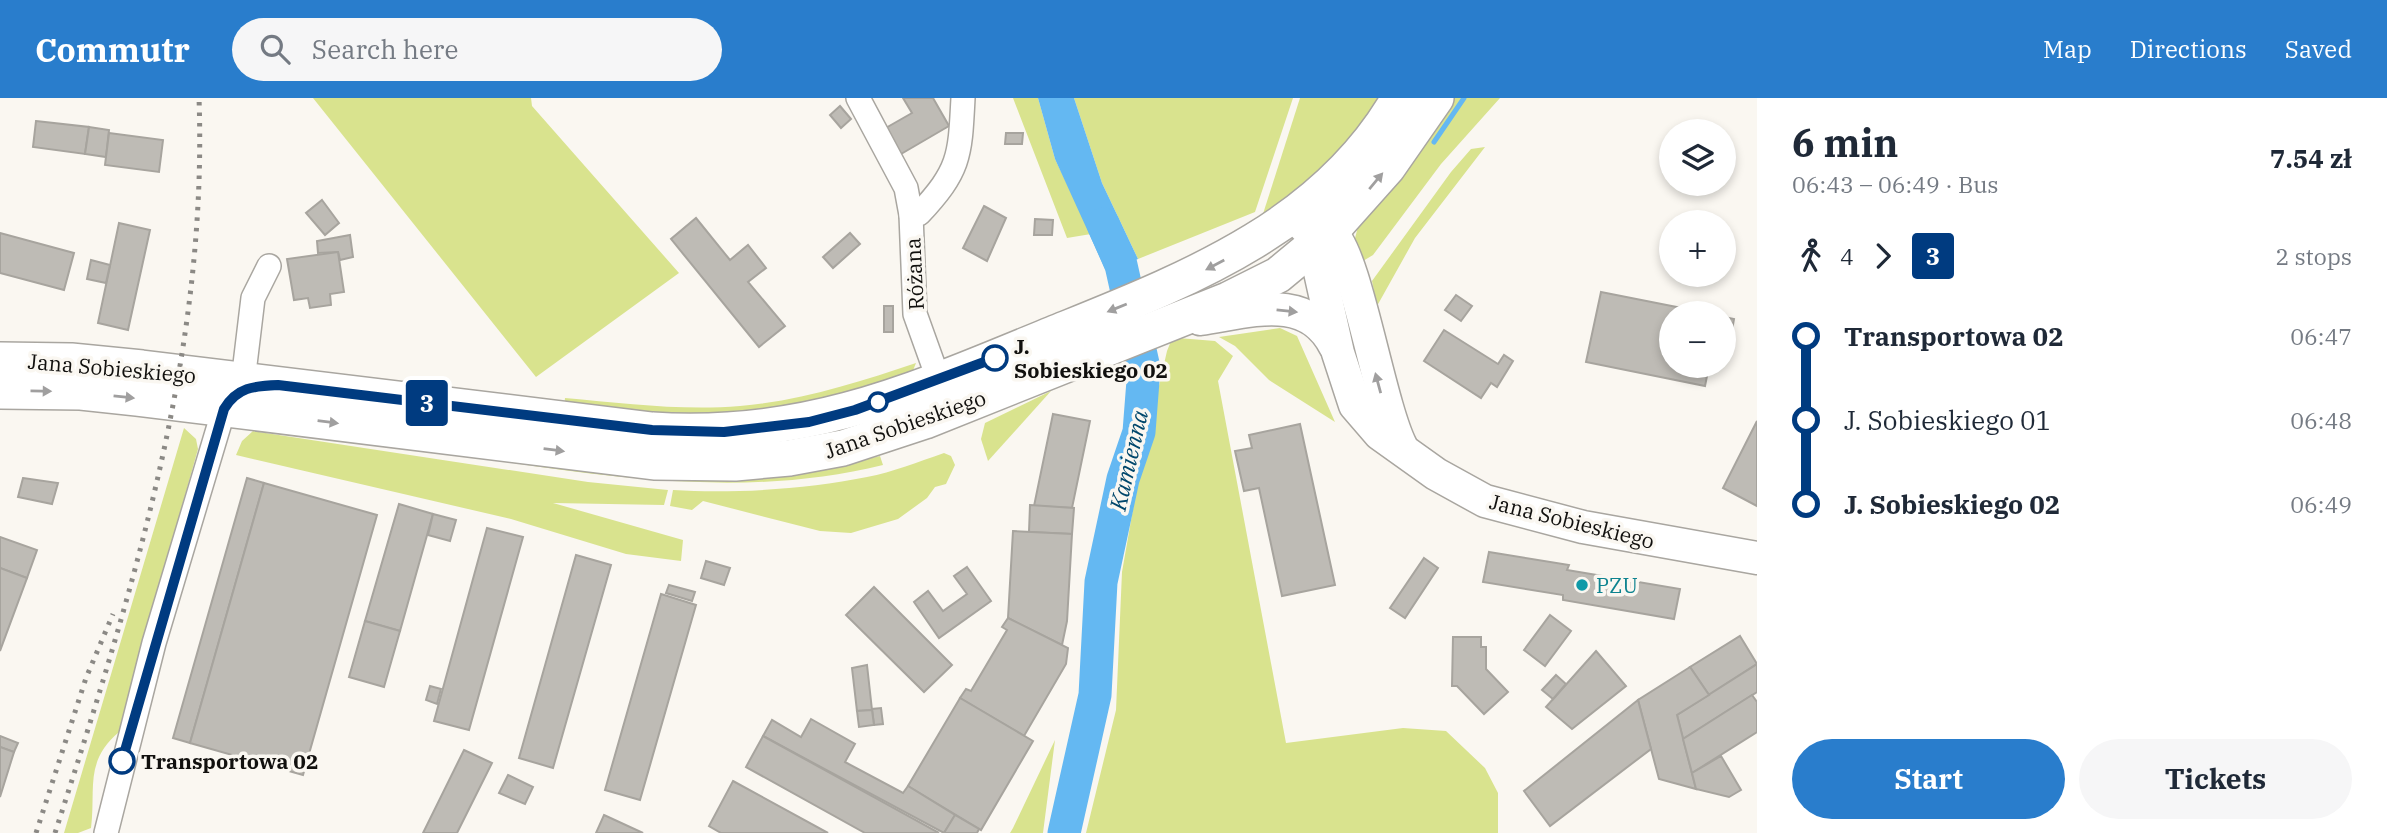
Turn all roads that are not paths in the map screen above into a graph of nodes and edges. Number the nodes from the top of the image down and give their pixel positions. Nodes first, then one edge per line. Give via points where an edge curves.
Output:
1 (858, 98) edge
2 (963, 98) edge
3 (1399, 98) edge
4 (1436, 98) edge
5 (1352, 162) junction
6 (911, 215) junction
7 (1272, 230) junction
8 (1322, 234) junction
9 (268, 266) dead end
10 (1162, 314) junction
11 (1338, 353) junction
12 (0, 360) edge
13 (0, 391) edge
14 (234, 395) junction
15 (945, 396) junction
16 (1401, 447) junction
17 (1757, 558) edge
18 (106, 833) edge

1 - 6 street, Różana via 902,177
2 - 6 street via 956,166 919,214
3 - 5 main road, Jana Sobieskiego
8 -> 4 main road via 1388,167
5 - 7 main road, Jana Sobieskiego
5 - 8 street
6 - 15 street, Różana via 914,307
7 - 8 street via 1292,226
7 -> 10 main road, Jana Sobieskiego via 1204,271
8 - 10 main road, Jana Sobieskiego via 1268,280
8 - 11 street, Jana Sobieskiego via 1324,294
16 -> 8 street via 1385,410 1346,258
9 - 14 street via 253,298
10 -> 11 street, Jana Sobieskiego via 1294,310 1319,323
10 - 15 main road, Jana Sobieskiego
11 - 16 street, Jana Sobieskiego via 1361,414
12 - 14 main road, Jana Sobieskiego via 71,361 170,372
13 -> 14 main road, Jana Sobieskiego
14 - 15 main road, Jana Sobieskiego via 278,385 652,430 724,432 809,422 887,399
14 -> 15 main road, Jana Sobieskiego via 592,455 709,464 819,454
14 - 18 street via 150,656
16 - 17 street, Jana Sobieskiego via 1461,489 1512,509 1635,538

